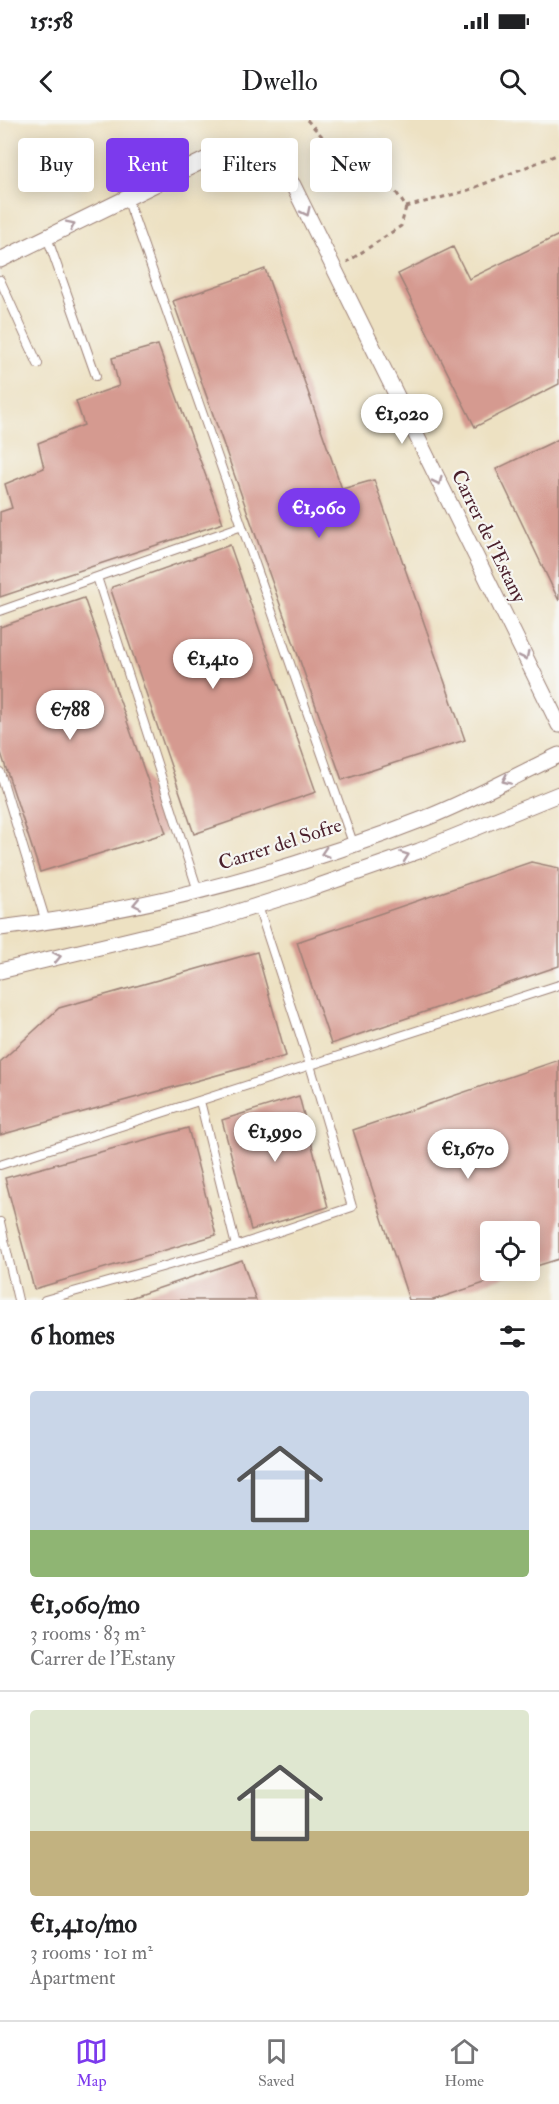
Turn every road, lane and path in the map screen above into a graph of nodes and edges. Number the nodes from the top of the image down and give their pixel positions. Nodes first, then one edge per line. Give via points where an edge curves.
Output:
1 (307, 120) edge
2 (559, 154) edge
3 (127, 198) junction
4 (406, 207) junction
5 (47, 237) junction
6 (0, 260) edge
7 (336, 273) junction
8 (0, 280) edge
9 (38, 364) dead end
10 (96, 376) dead end
11 (242, 526) junction
12 (97, 577) junction
13 (0, 611) edge
14 (559, 725) edge
15 (559, 755) edge
16 (0, 772) edge
17 (559, 794) edge
18 (353, 843) junction
19 (198, 891) junction
20 (258, 906) junction
21 (46, 922) junction
22 (0, 927) edge
23 (0, 971) edge
24 (559, 985) edge
25 (310, 1065) junction
26 (200, 1101) junction
27 (0, 1165) edge
28 (0, 1222) edge
29 (236, 1246) junction
30 (18, 1300) edge
31 (45, 1300) edge

1 - 4 path via 354,171 396,192
2 - 4 path via 466,191
5 -> 3 street
3 -> 7 street, Carrer de l'Estany via 217,154 256,153 274,163 293,185
3 - 11 lane
4 - 7 path via 401,226
5 - 6 street
5 - 10 lane
7 -> 14 street, Carrer de l'Estany
8 - 9 lane
11 - 12 lane
11 - 18 lane
12 - 13 lane
12 - 19 lane
15 -> 18 street, Carrer del Sofre via 432,815
16 - 21 lane
20 -> 17 street via 419,851
18 -> 19 street, Carrer del Sofre
19 -> 21 street, Carrer del Sofre
23 -> 20 street
20 - 25 lane
21 - 22 street, Carrer del Sofre
24 - 25 lane
25 - 26 lane
25 - 29 lane via 352,1207
26 - 27 lane
26 - 29 lane
28 - 30 lane
29 - 31 lane

